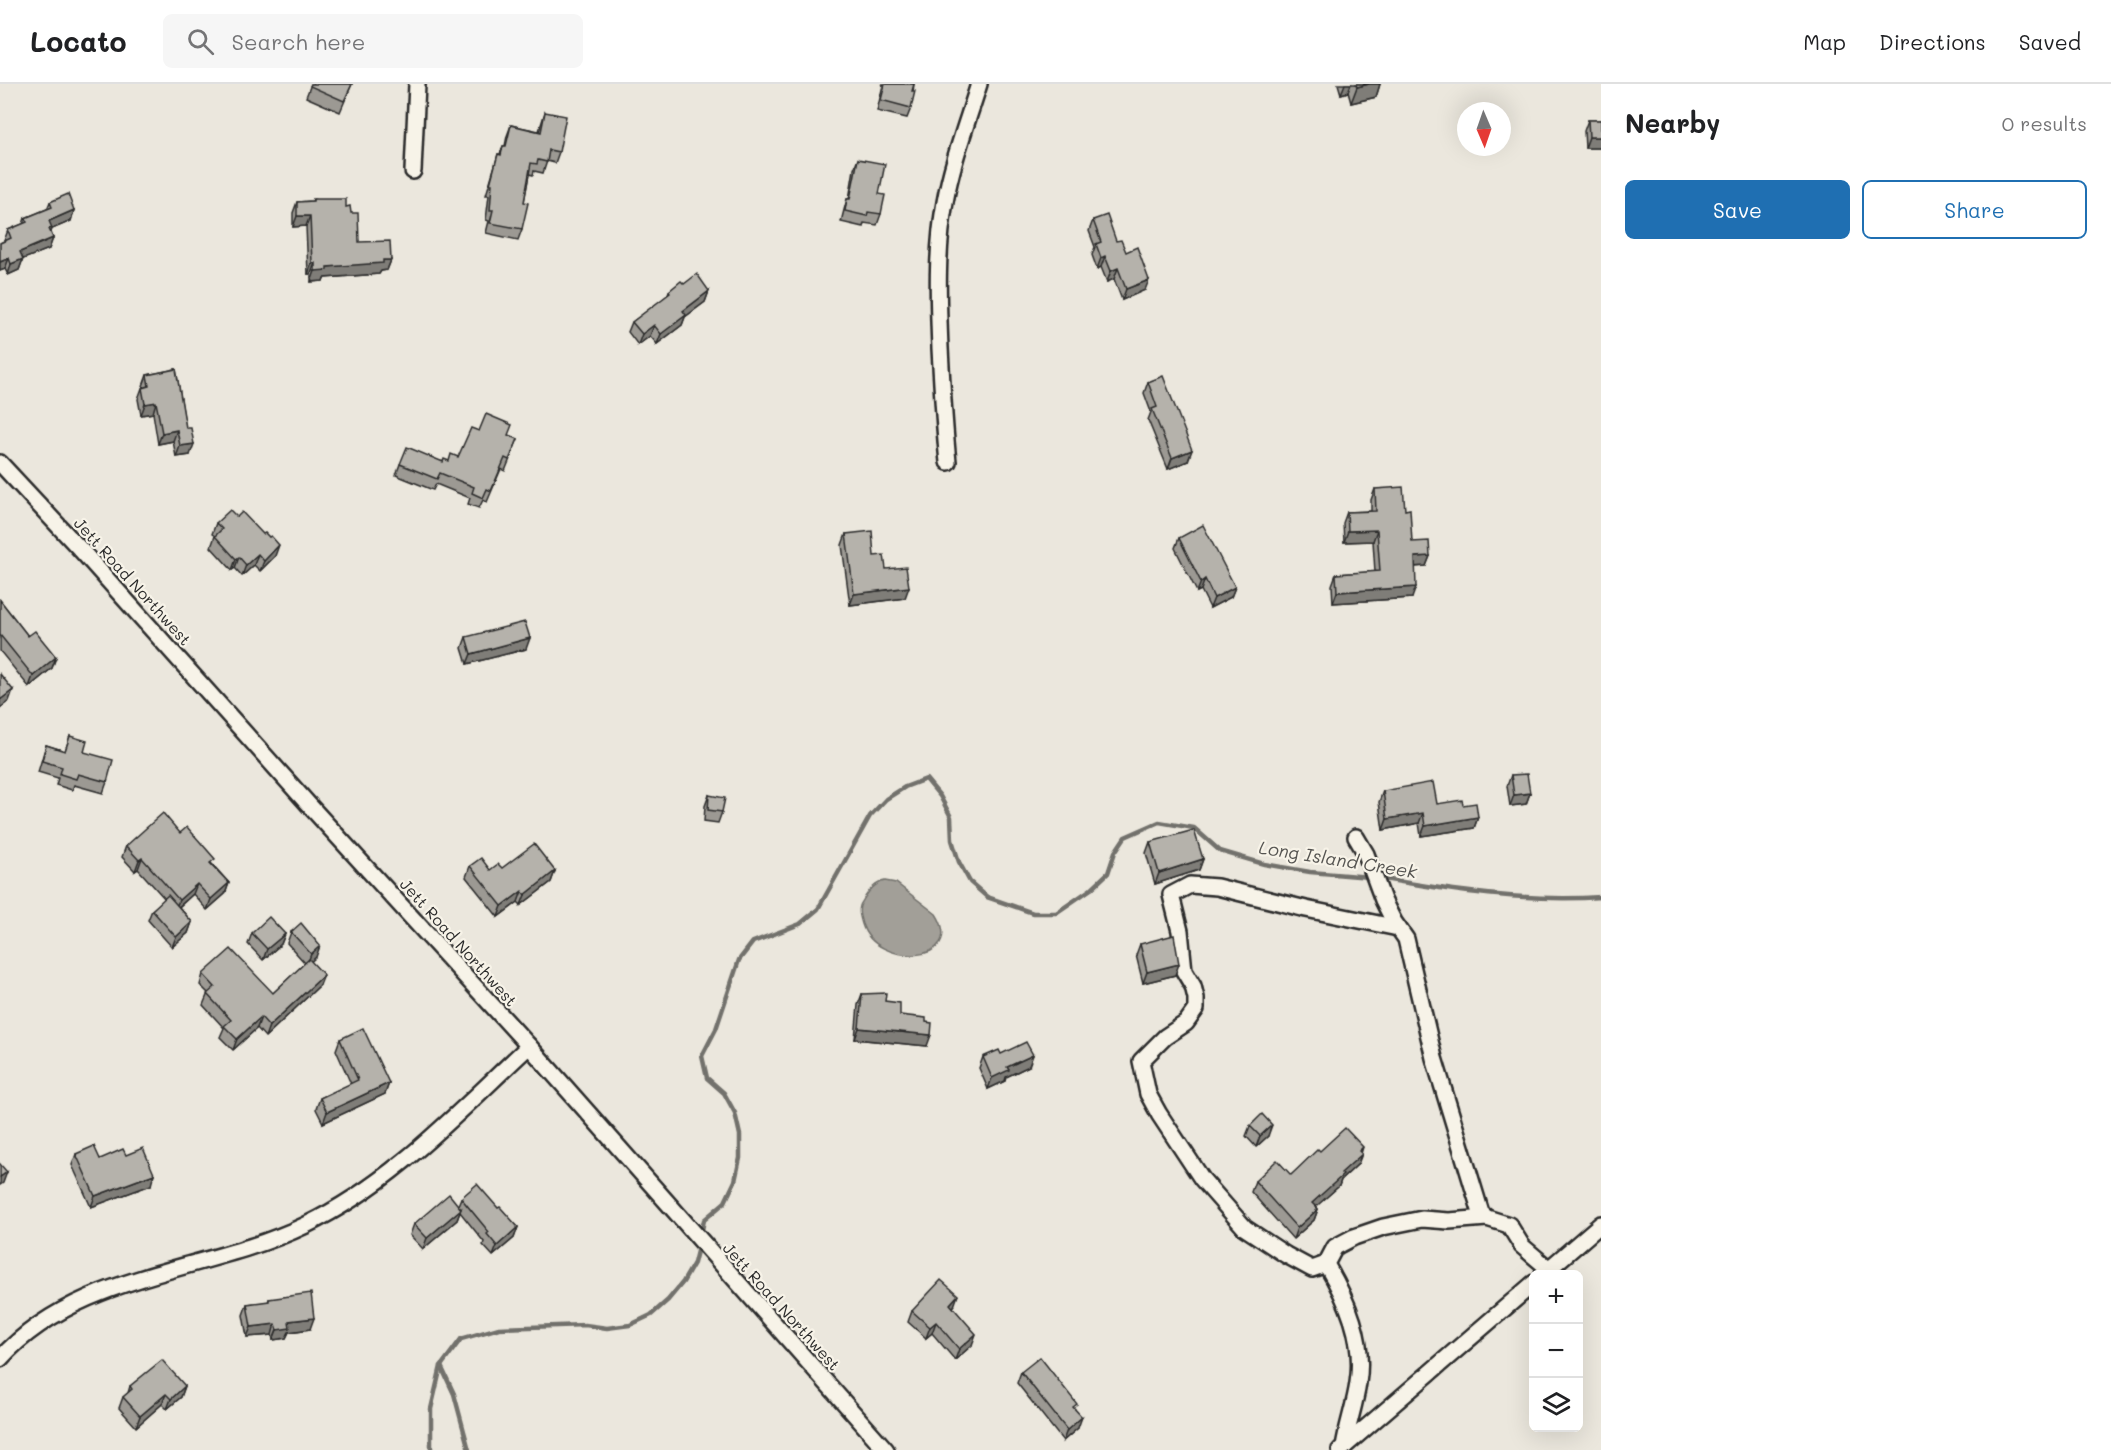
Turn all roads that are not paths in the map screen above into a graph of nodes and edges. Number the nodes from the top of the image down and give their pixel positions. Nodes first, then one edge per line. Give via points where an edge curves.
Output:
1 (417, 84) edge
2 (979, 84) edge
3 (413, 171) dead end
4 (948, 462) dead end
5 (0, 463) edge
6 (1356, 837) dead end
7 (1398, 928) junction
8 (529, 1046) junction
9 (1487, 1218) junction
10 (1601, 1224) edge
11 (1326, 1264) junction
12 (1544, 1270) edge
13 (1548, 1270) edge
14 (1529, 1286) edge
15 (0, 1359) edge
16 (1342, 1449) edge
17 (886, 1450) edge

1 - 3 street
2 - 4 street via 945,201 939,244 938,298
5 - 8 street, Jett Road Northwest
6 - 7 street
7 - 9 street via 1406,939 1434,1058 1468,1173 1481,1213
7 - 11 street via 1217,887 1190,885 1171,896 1184,971 1193,986 1196,1009 1186,1023 1141,1061 1148,1094 1202,1179 1245,1228 1299,1264 1312,1269
8 - 15 street via 410,1157 346,1203 266,1242 79,1302 27,1334
8 - 17 street, Jett Road Northwest
9 - 11 street via 1422,1219 1383,1227 1335,1247
9 - 12 street via 1509,1225
10 - 13 street
11 - 16 street via 1354,1323 1358,1346 1358,1382
14 - 16 street

